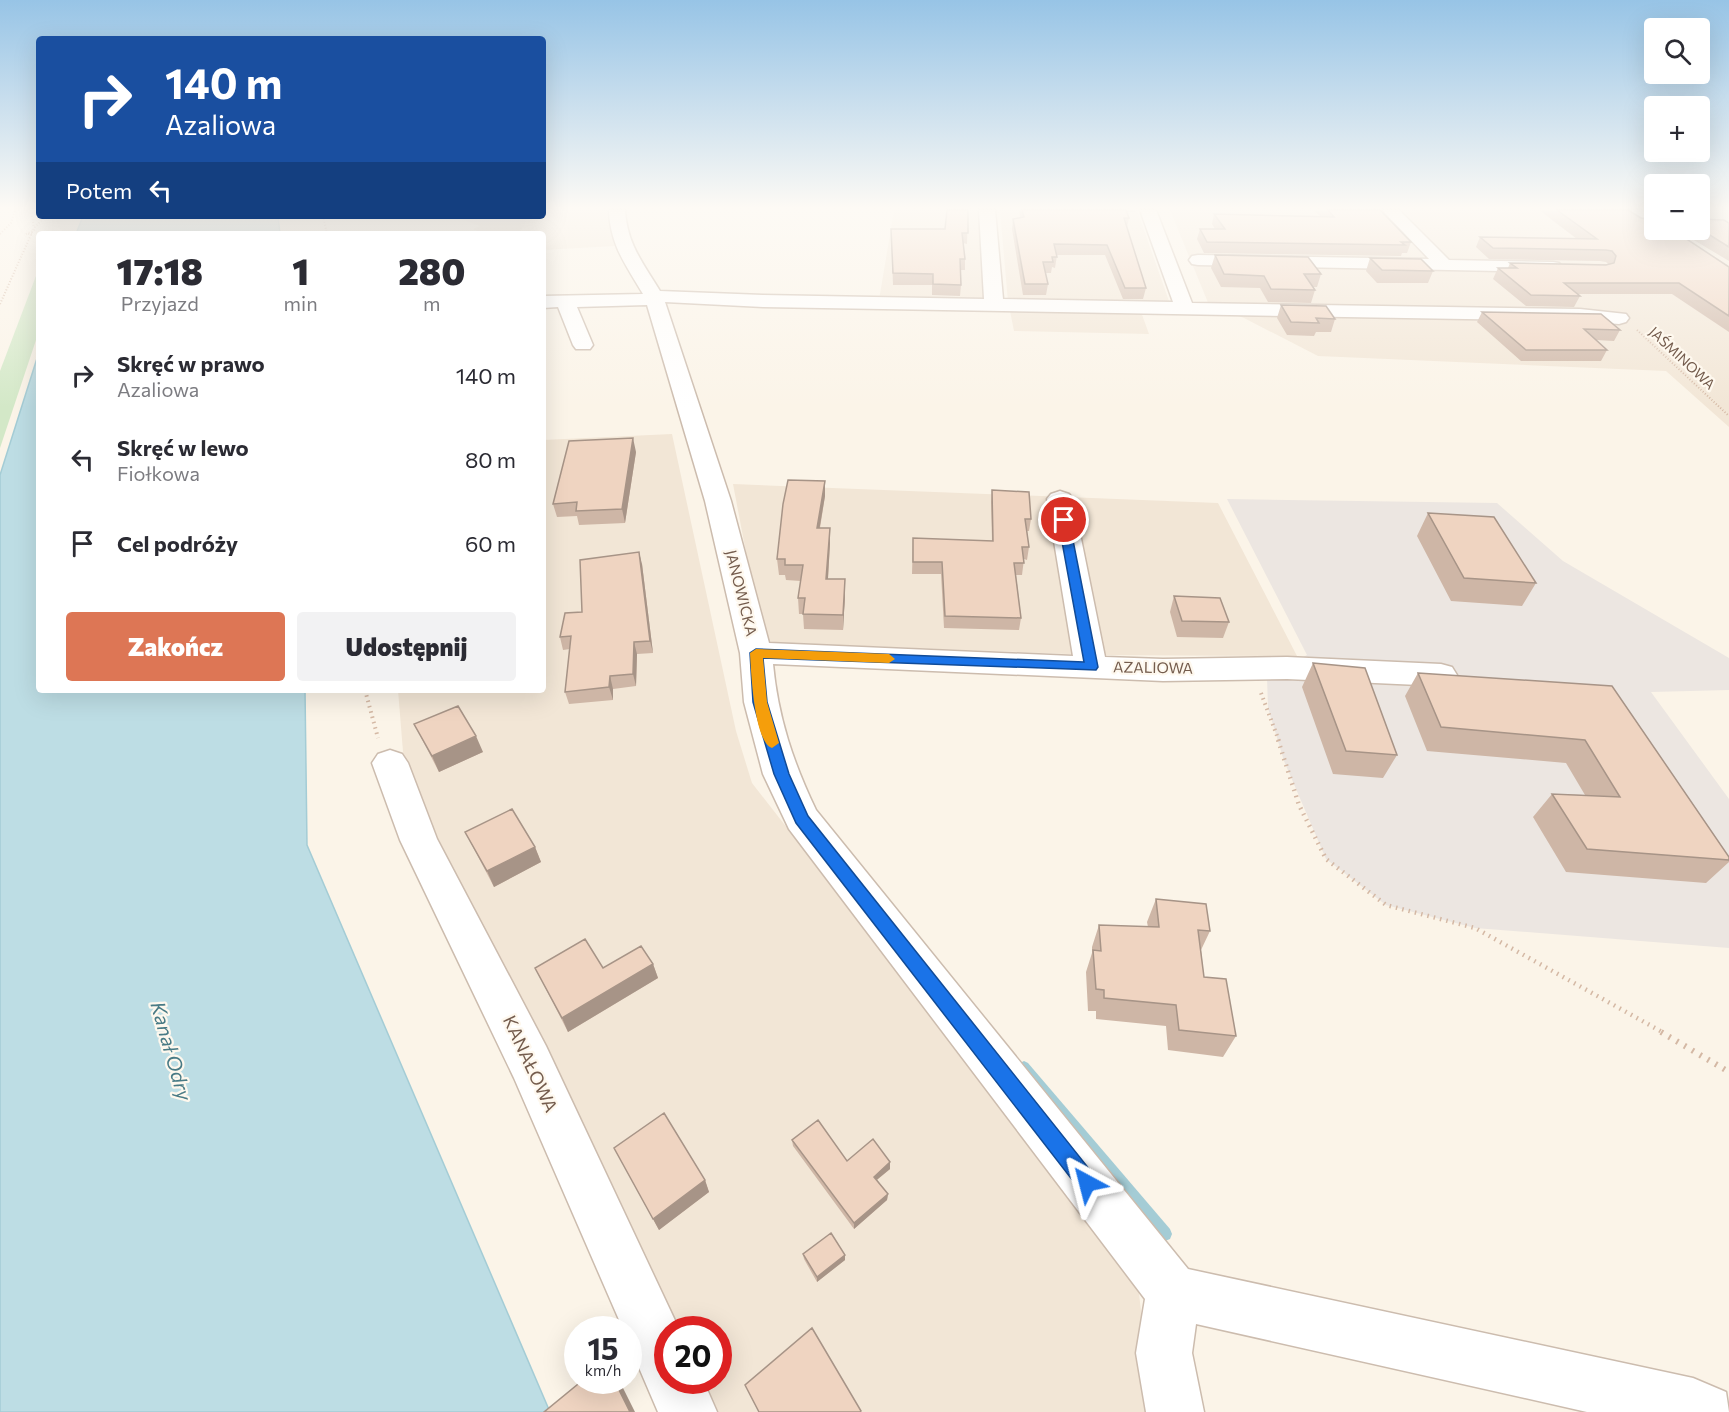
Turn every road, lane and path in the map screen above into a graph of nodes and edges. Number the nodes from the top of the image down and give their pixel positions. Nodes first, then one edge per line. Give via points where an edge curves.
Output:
1 (13, 276) edge
2 (641, 276) edge
3 (992, 276) edge
4 (1172, 276) edge
5 (654, 297) junction
6 (565, 301) junction
7 (546, 302) edge
8 (0, 304) edge
9 (994, 305) junction
10 (1184, 307) junction
11 (1619, 318) joint
12 (584, 345) dead end
13 (1729, 416) edge
14 (1059, 499) dead end
15 (756, 653) junction
16 (1091, 667) junction
17 (1248, 668) junction
18 (1441, 675) edge
19 (366, 693) edge
20 (390, 763) joint
21 (1729, 1072) edge
22 (1173, 1292) junction
23 (654, 1336) edge
24 (680, 1394) edge
25 (688, 1412) edge
26 (1175, 1412) edge
27 (1706, 1412) edge

1 - 8 path
2 - 5 street, JANOWICKA
3 - 9 street
4 - 10 street
5 - 6 street
5 - 9 street
5 - 15 street, JANOWICKA via 718,501
6 - 7 street
6 - 12 street
9 - 10 street
10 - 11 street
11 - 13 path, JAŚMINOWA via 1634,327
14 - 16 street
15 - 16 street, AZALIOWA
15 - 22 street, JANOWICKA via 760,702 782,774 801,819
16 - 17 street, AZALIOWA
17 - 18 street, AZALIOWA
17 - 21 path via 1268,708 1299,805 1326,859 1386,905 1475,928
19 - 20 path via 374,729
20 - 23 street, KANAŁOWA via 419,840 530,1062
22 - 26 street via 1164,1353
22 - 27 street
24 - 25 street

